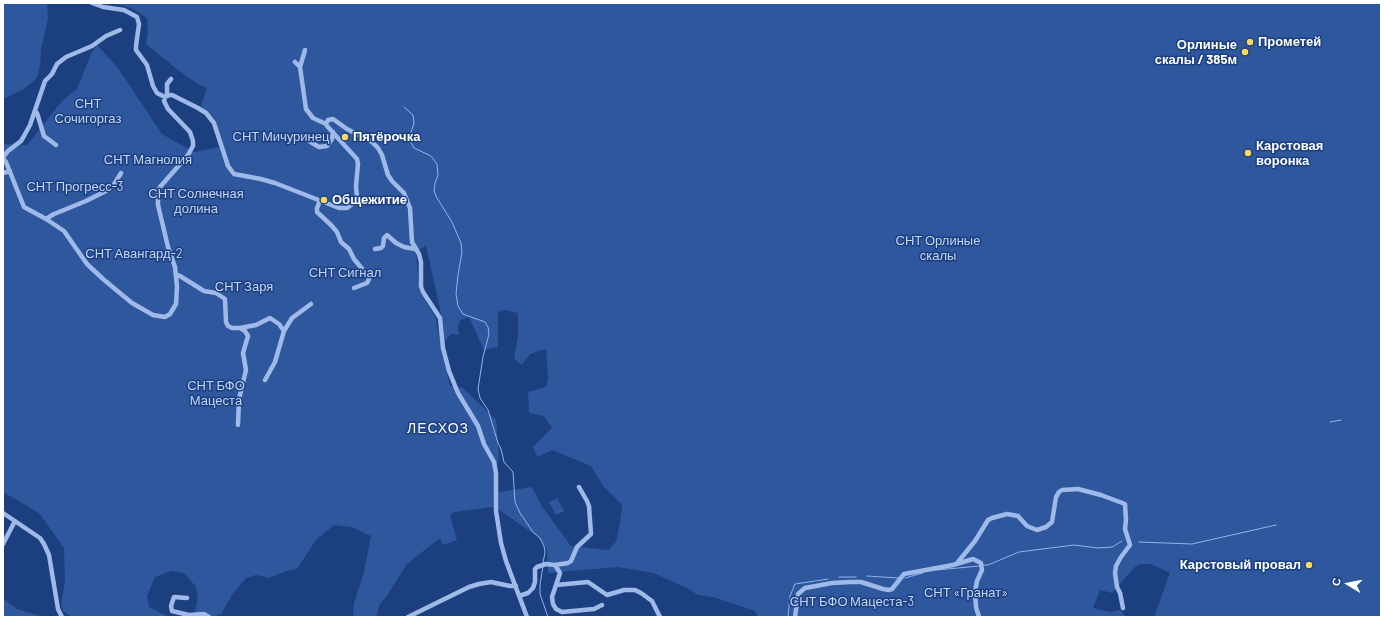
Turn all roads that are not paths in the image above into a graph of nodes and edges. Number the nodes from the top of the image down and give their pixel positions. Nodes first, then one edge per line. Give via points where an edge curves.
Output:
1 (92, 3) edge
2 (120, 30) dead end
3 (305, 50) dead end
4 (296, 62) dead end
5 (300, 67) junction
6 (171, 80) dead end
7 (166, 96) junction
8 (35, 111) junction
9 (326, 124) junction
10 (332, 132) junction
11 (309, 141) dead end
12 (56, 145) dead end
13 (3, 158) edge
14 (10, 171) junction
15 (3, 173) edge
16 (121, 173) dead end
17 (320, 201) junction
18 (46, 219) junction
19 (415, 248) junction
20 (375, 249) dead end
21 (177, 275) junction
22 (354, 288) dead end
23 (311, 304) dead end
24 (240, 328) junction
25 (284, 331) junction
26 (264, 380) dead end
27 (238, 425) dead end
28 (579, 487) dead end
29 (3, 513) edge
30 (15, 522) junction
31 (3, 544) edge
32 (958, 562) junction
33 (555, 565) junction
34 (556, 585) junction
35 (516, 586) junction
36 (519, 596) junction
37 (188, 598) dead end
38 (602, 605) dead end
39 (1123, 608) dead end
40 (62, 617) edge
41 (209, 617) edge
42 (408, 617) edge
43 (527, 617) edge
44 (660, 617) edge
45 (795, 617) edge
46 (979, 617) edge

1 - 7 street via 124,10 137,17 139,24 136,50 147,65 157,93
2 - 8 street via 57,64 45,81
3 - 5 street
4 - 5 street
5 - 9 street via 306,109 313,118
6 - 7 street via 167,84
7 - 17 street via 172,95 198,108 210,118 231,171 237,175 261,178
7 - 21 street via 164,101 168,109 187,128 193,141 188,155 158,192 158,205
8 - 12 street via 44,136
8 - 13 street via 21,141
9 - 10 street
9 - 19 street via 328,120 333,119 378,148 388,175 404,193 410,208 412,242
10 - 11 street via 332,138 327,146 319,147
10 - 17 street via 357,159 357,196 351,206 342,209
13 - 14 street
14 - 15 street
14 - 18 street via 24,207
16 - 18 street via 113,186 106,191
17 - 22 street via 317,212 337,232 341,242 368,276 367,284
18 - 21 street via 64,231 87,264 103,279 132,303 153,315 165,317 174,308
19 - 20 street via 404,247 387,235 382,248
19 - 35 street via 420,254 421,287 440,318 442,343 449,371 494,462 498,528 506,561
21 - 24 street via 204,291 216,293 225,299 228,326
23 - 25 street via 292,318
24 - 25 street via 256,325 270,318
24 - 27 street via 248,336 243,353 246,370 239,399
25 - 26 street via 276,362
28 - 33 street via 588,501 591,534 577,547 571,561
29 - 30 street
30 - 31 street
30 - 40 street via 40,538 44,544 49,556 58,610
32 - 39 street via 992,518 1007,514 1018,516 1027,526 1037,530 1052,522 1056,498 1062,490 1078,489 1101,495 1125,504 1124,529 1130,545 1118,561 1114,573
32 - 45 street via 904,574 890,590 861,582 832,583 805,588 798,594
32 - 46 street via 973,559 981,563 982,570 975,592
33 - 34 street via 560,573
33 - 36 street via 540,565 535,569 533,588
34 - 38 street via 552,600 554,607 559,611 594,609
34 - 44 street via 586,582 607,595 635,590 652,601
35 - 36 street
35 - 42 street via 491,582 479,584
36 - 43 street
37 - 41 street via 174,597 172,610 189,615 204,614

